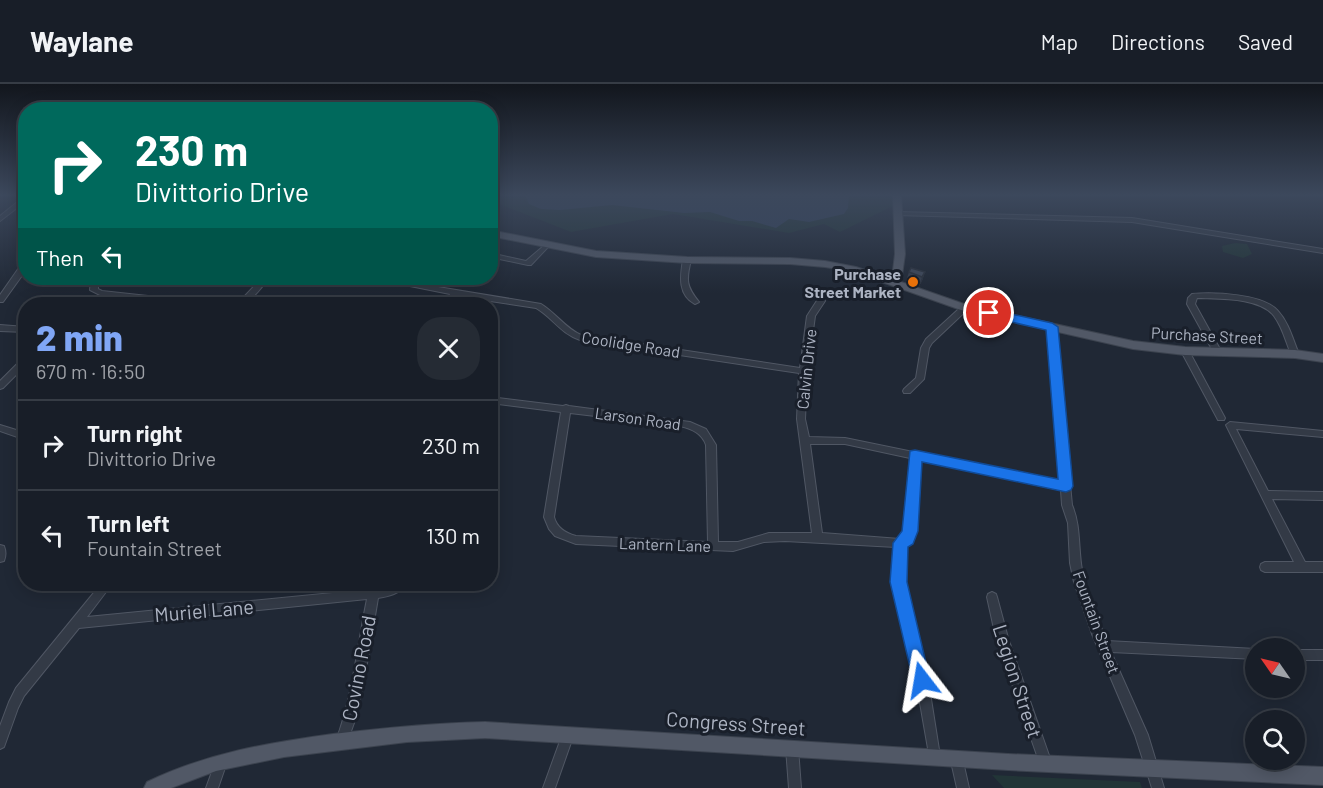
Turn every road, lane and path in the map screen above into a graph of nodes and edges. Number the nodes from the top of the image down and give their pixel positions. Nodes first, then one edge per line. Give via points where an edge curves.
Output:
1 (898, 228) edge
2 (1180, 228) edge
3 (498, 235) edge
4 (546, 246) junction
5 (1323, 251) edge
6 (498, 257) edge
7 (687, 260) junction
8 (18, 275) edge
9 (895, 284) junction
10 (94, 285) edge
11 (259, 285) edge
12 (414, 285) edge
13 (436, 285) edge
14 (433, 289) junction
15 (454, 293) junction
16 (137, 297) edge
17 (248, 297) edge
18 (451, 297) edge
19 (480, 297) edge
20 (0, 300) edge
21 (498, 300) edge
22 (821, 301) dead end
23 (694, 302) dead end
24 (965, 308) junction
25 (1052, 327) junction
26 (0, 328) edge
27 (18, 329) edge
28 (1185, 351) junction
29 (1217, 351) junction
30 (1294, 354) junction
31 (1323, 358) edge
32 (18, 368) edge
33 (804, 371) junction
34 (0, 386) edge
35 (907, 391) dead end
36 (498, 401) edge
37 (566, 408) junction
38 (1221, 418) dead end
39 (0, 428) edge
40 (18, 434) edge
41 (1323, 434) edge
42 (805, 440) junction
43 (915, 455) junction
44 (1066, 486) junction
45 (1266, 495) junction
46 (1323, 496) edge
47 (818, 538) junction
48 (901, 543) junction
49 (713, 545) junction
50 (0, 549) edge
51 (0, 558) edge
52 (1265, 567) dead end
53 (1302, 567) junction
54 (1323, 567) edge
55 (101, 591) edge
56 (391, 591) edge
57 (373, 594) junction
58 (992, 597) dead end
59 (76, 622) junction
60 (1104, 646) junction
61 (1245, 653) edge
62 (1305, 655) edge
63 (1323, 656) edge
64 (568, 734) junction
65 (342, 741) junction
66 (0, 743) edge
67 (792, 748) junction
68 (934, 756) junction
69 (956, 757) junction
70 (221, 762) junction
71 (1046, 764) junction
72 (1153, 769) junction
73 (1323, 776) edge
74 (153, 788) edge
75 (212, 788) edge
76 (549, 788) edge
77 (795, 788) edge
78 (963, 788) edge
79 (1158, 788) edge

1 - 9 main road via 899,274
2 - 5 street
3 - 4 main road, Purchase Street
4 - 6 street via 528,263
4 - 7 main road, Purchase Street via 596,254
7 - 9 main road, Purchase Street via 825,264
7 - 23 street via 683,288
8 - 20 street
9 - 24 main road, Purchase Street
10 - 16 street via 93,290 100,293
11 - 17 street
12 - 14 street, Coolidge Road
13 - 14 street
14 - 15 street, Coolidge Road
15 - 18 street
15 - 19 street, Coolidge Road
21 - 33 street, Coolidge Road via 538,306 550,313 562,329 580,337
22 - 33 street, Calvin Drive via 811,315
24 - 25 main road, Purchase Street
24 - 35 street via 929,341 920,379
25 - 28 main road, Purchase Street via 1133,345
25 - 44 street, Fountain Street
26 - 27 street
28 - 29 main road, Purchase Street
28 - 38 street
29 - 30 main road, Purchase Street
29 - 30 street via 1191,304 1192,298 1250,301 1271,308
30 - 31 main road, Purchase Street
32 - 34 street
33 - 42 street, Calvin Drive via 801,419
36 - 37 street, Larson Road
37 - 49 street, Larson Road via 680,423 704,432 711,445
37 - 49 street, Lantern Lane via 549,513 554,530 576,540
39 - 40 street
41 - 45 street via 1230,425
42 - 43 street via 845,441
42 - 47 street, Calvin Drive
43 - 44 street
43 - 48 street via 910,531 908,539
44 - 60 street, Fountain Street via 1078,581
45 - 46 street
45 - 53 street
47 - 48 street, Lantern Lane
47 - 49 street, Lantern Lane via 767,537 745,546
48 - 68 street via 898,582 922,680
50 - 51 street
52 - 53 street
53 - 54 street
55 - 59 street
56 - 57 street, Muriel Lane
57 - 59 street, Muriel Lane
57 - 65 street, Covino Road via 354,710
58 - 71 street, Legion Street via 1002,638
59 - 66 street via 20,692
60 - 61 street
60 - 72 street, Fountain Street
62 - 63 street
64 - 65 main road, Congress Street via 428,731
64 - 67 main road, Congress Street
64 - 76 street
65 - 70 main road, Congress Street
67 - 68 main road, Congress Street
67 - 77 street
68 - 69 main road, Congress Street
69 - 71 main road, Congress Street
69 - 78 street
70 - 74 main road, Congress Street
70 - 75 street
71 - 72 main road, Congress Street
72 - 73 main road, Congress Street
72 - 79 street, Fountain Street

